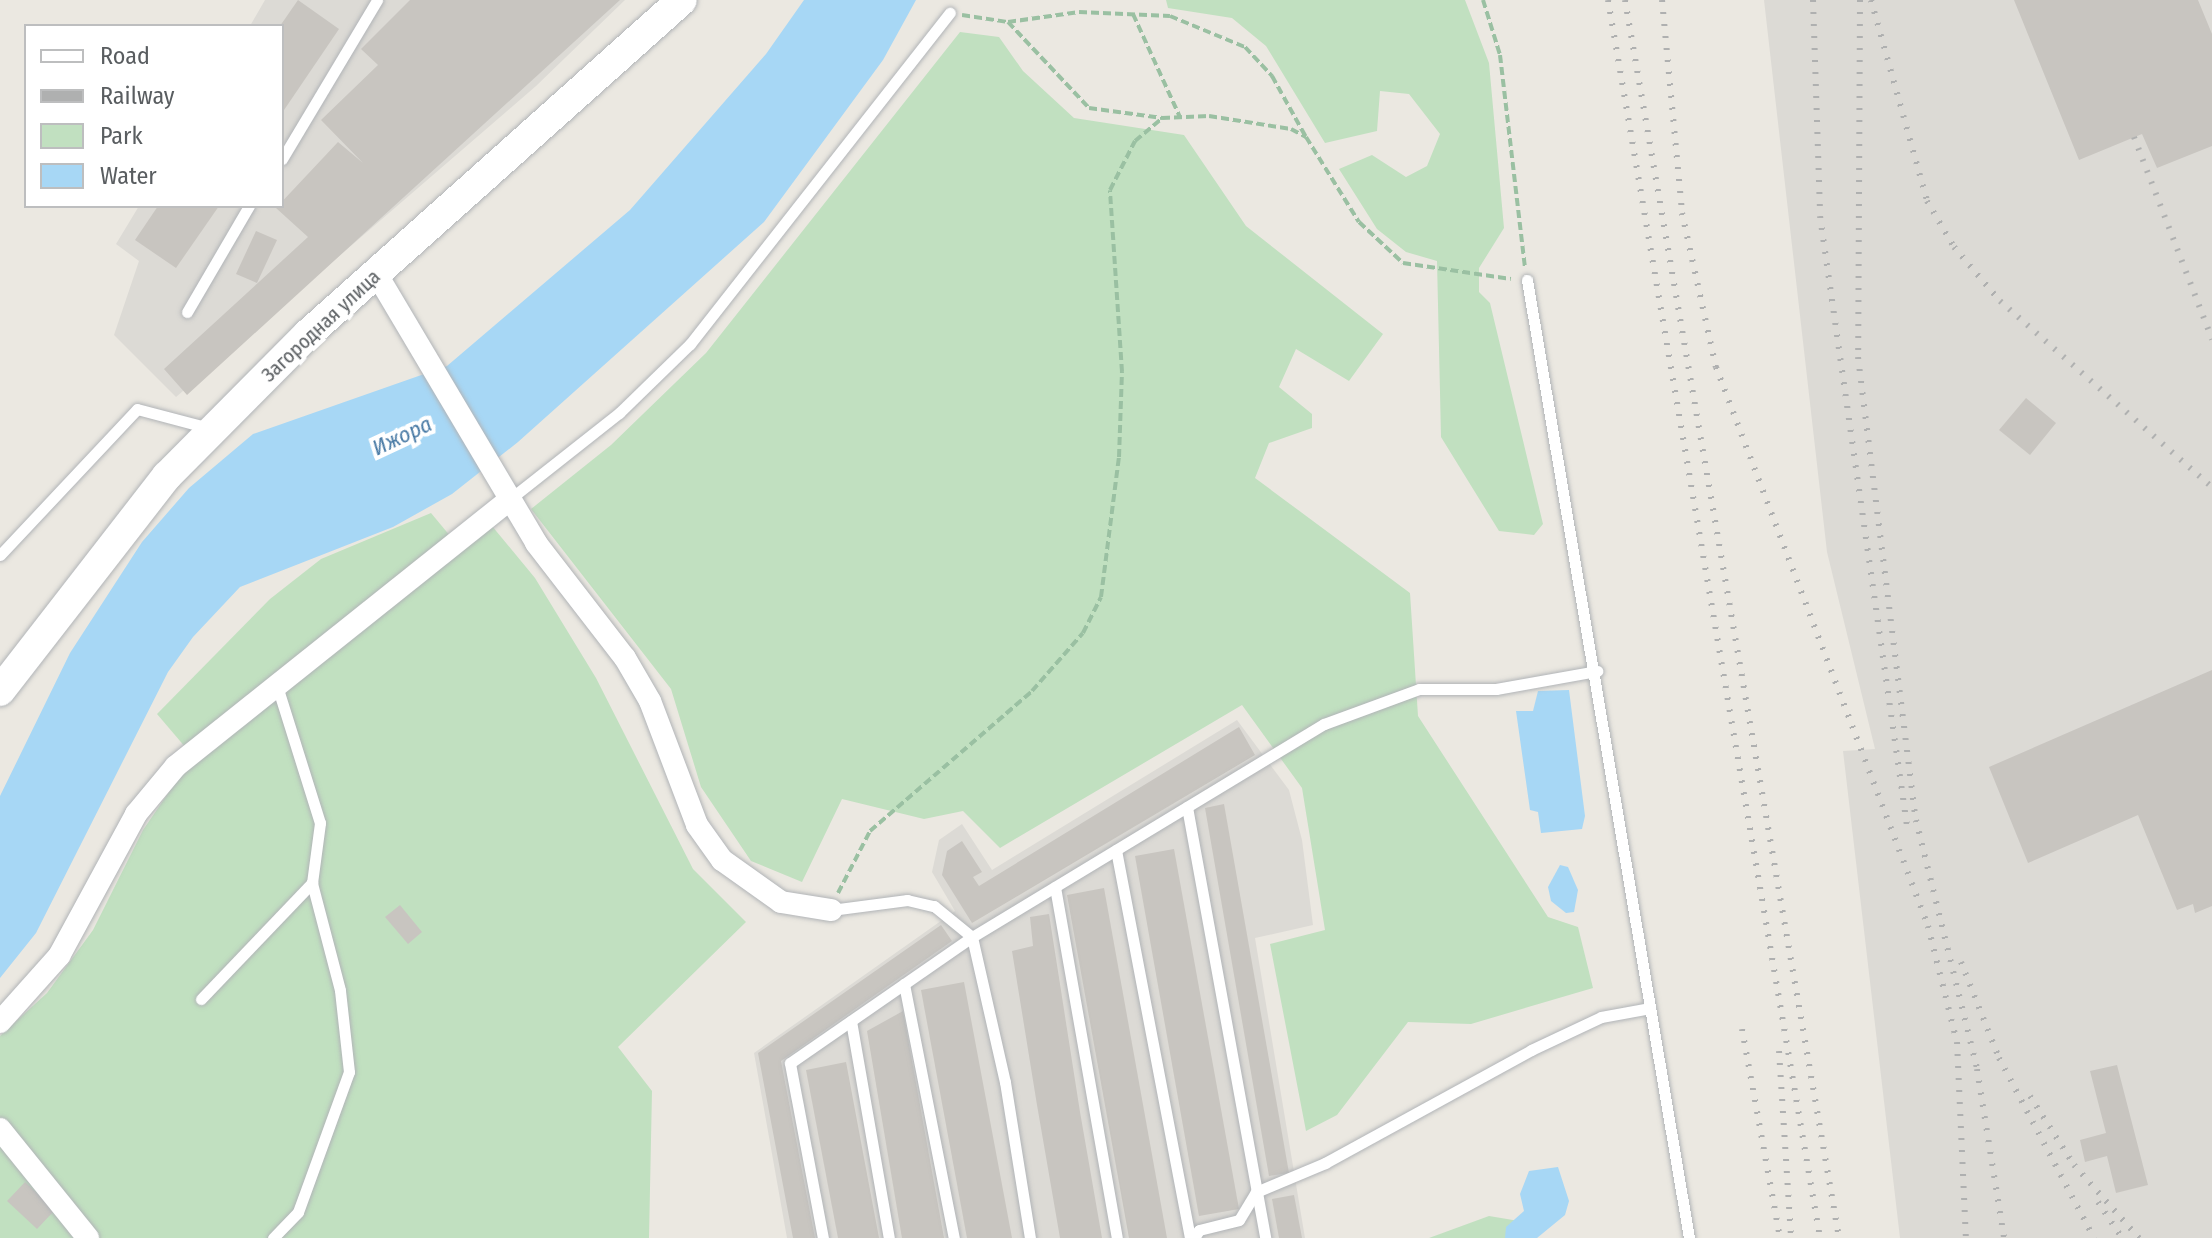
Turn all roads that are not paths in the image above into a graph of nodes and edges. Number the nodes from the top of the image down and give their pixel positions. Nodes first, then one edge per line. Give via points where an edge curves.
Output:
1 (377, 0) edge
2 (682, 0) edge
3 (950, 13) road end
4 (284, 156) edge
5 (248, 208) edge
6 (376, 273) junction
7 (1527, 280) road end
8 (187, 312) dead end
9 (213, 430) junction
10 (510, 499) junction
11 (0, 555) edge
12 (1597, 671) junction
13 (276, 683) junction
14 (0, 691) edge
15 (1187, 807) junction
16 (1116, 850) junction
17 (312, 883) junction
18 (1055, 887) junction
19 (831, 910) joint
20 (972, 937) junction
21 (904, 984) junction
22 (201, 999) dead end
23 (1650, 1008) junction
24 (851, 1021) junction
25 (0, 1022) edge
26 (0, 1129) edge
27 (1256, 1192) junction
28 (88, 1238) edge
29 (273, 1238) edge
30 (823, 1238) edge
31 (889, 1238) edge
32 (954, 1238) edge
33 (1030, 1238) edge
34 (1117, 1238) edge
35 (1192, 1238) edge
36 (1265, 1238) edge
37 (1689, 1238) edge

1 - 4 lane
2 - 6 main road, Загородная улица
3 - 10 lane via 690,344 619,413
5 - 8 lane
6 - 9 main road, Загородная улица
6 - 10 street
7 - 12 lane
9 - 11 lane via 137,409
9 - 14 main road, Загородная улица via 167,476
10 - 13 street via 364,621
10 - 19 street via 625,658 650,701 697,825 722,860 781,902
12 - 15 lane via 1496,689 1392,695 1324,724
12 - 23 lane
13 - 17 lane via 320,823
13 - 25 street via 176,766 136,814 59,956
15 - 16 lane
15 - 27 lane
16 - 18 lane
16 - 35 lane
17 - 22 lane
17 - 29 lane via 340,990 349,1072 298,1212
18 - 20 lane
18 - 34 lane
19 - 20 lane via 907,900 934,906
20 - 21 lane
20 - 33 lane via 1005,1082
21 - 24 lane
21 - 32 lane
23 - 27 lane via 1601,1017 1325,1163
23 - 37 lane
24 - 30 lane via 790,1063
24 - 31 lane
26 - 28 street
27 - 35 lane via 1239,1220 1199,1230
27 - 36 lane

